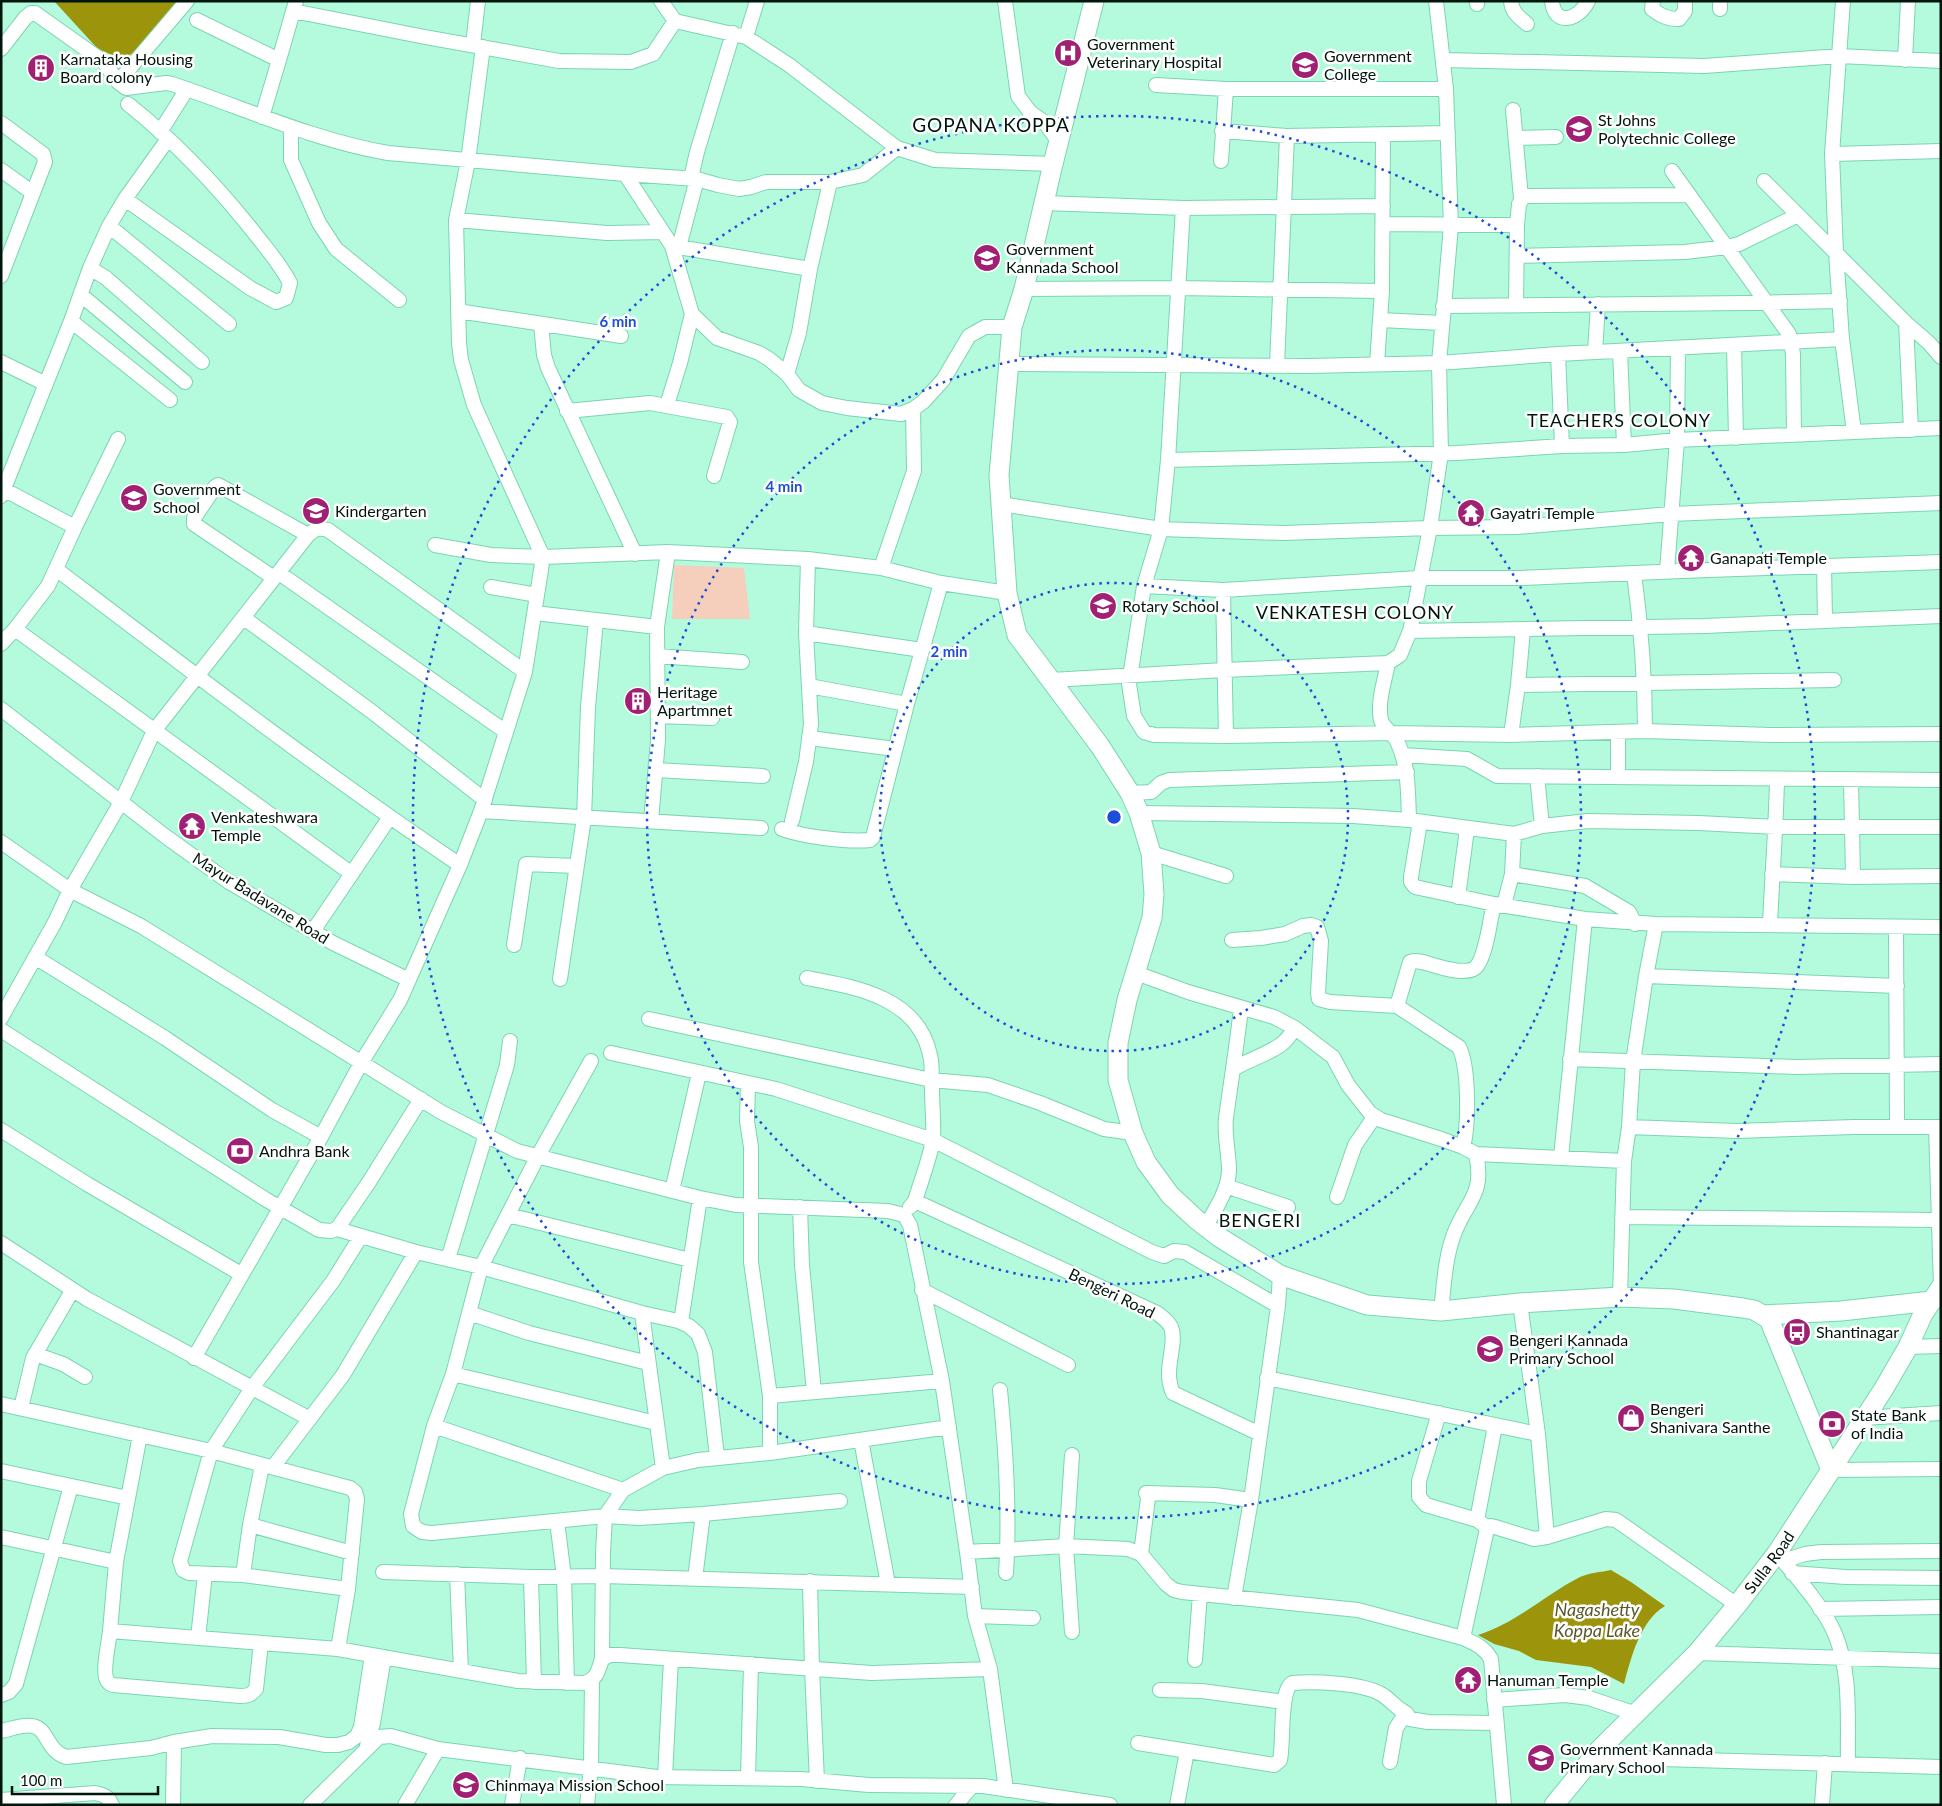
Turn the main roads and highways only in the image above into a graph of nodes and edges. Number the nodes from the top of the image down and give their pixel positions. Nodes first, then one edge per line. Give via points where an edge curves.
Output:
1 (1094, 1) edge
2 (1938, 1290) edge
3 (1762, 1315) junction
4 (1831, 1470) junction
5 (1554, 1805) edge

1 - 3 main road via 1012,327 999,475 1006,593 1017,635 1100,746 1130,793 1151,854 1154,907 1120,1026 1118,1049 1118,1080 1133,1133 1146,1162 1170,1195 1205,1227 1280,1275 1367,1304 1441,1311 1620,1297 1706,1302 1754,1310
2 - 3 main road via 1841,1310
2 - 4 main road, Sulla Road via 1883,1390
3 - 4 main road via 1769,1319
4 - 5 main road, Sulla Road via 1780,1557 1697,1652 1593,1757

